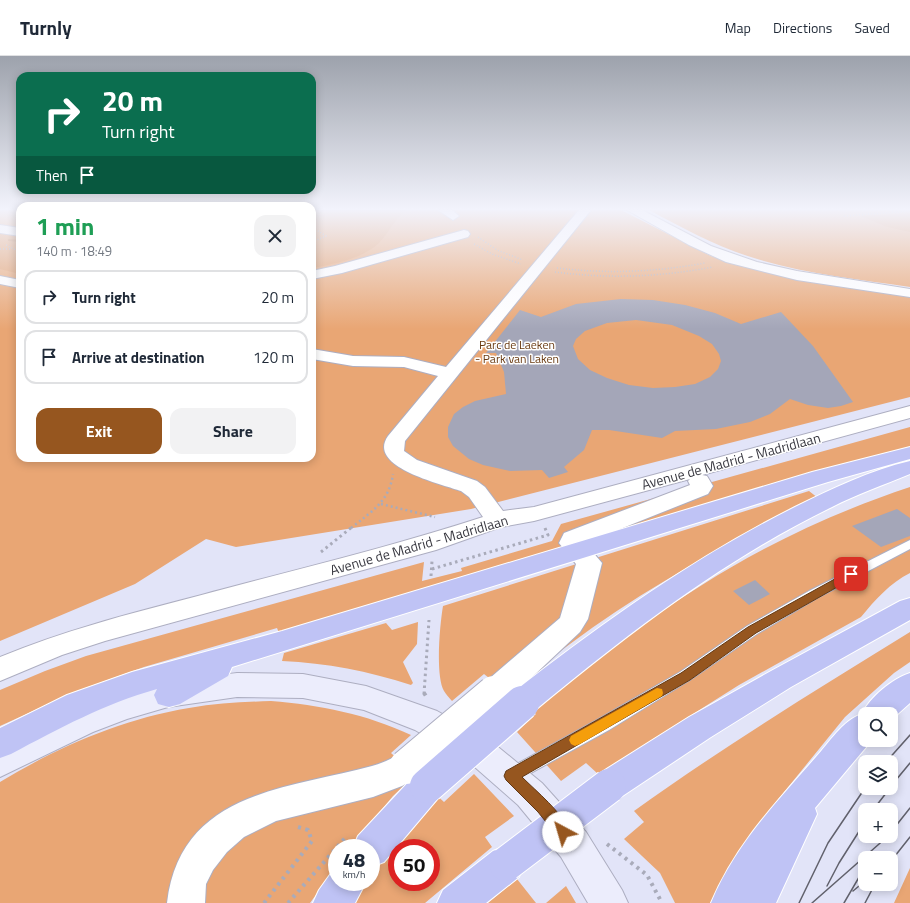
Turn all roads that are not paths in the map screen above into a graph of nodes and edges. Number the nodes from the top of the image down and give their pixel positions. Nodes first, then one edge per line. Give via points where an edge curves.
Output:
1 (410, 250) edge
2 (553, 250) edge
3 (708, 250) edge
4 (316, 274) edge
5 (0, 280) edge
6 (16, 283) edge
7 (910, 293) edge
8 (316, 355) edge
9 (451, 374) junction
10 (910, 412) edge
11 (910, 453) edge
12 (910, 467) edge
13 (699, 481) dead end
14 (497, 520) junction
15 (910, 544) edge
16 (579, 551) junction
17 (910, 608) edge
18 (282, 642) junction
19 (0, 669) edge
20 (910, 685) edge
21 (169, 695) junction
22 (512, 695) junction
23 (885, 707) edge
24 (858, 733) edge
25 (0, 744) edge
26 (0, 762) edge
27 (416, 776) junction
28 (511, 776) junction
29 (816, 782) junction
30 (379, 839) edge
31 (341, 891) edge
32 (186, 903) edge
33 (332, 903) edge
34 (456, 903) edge
35 (609, 903) edge
36 (730, 903) edge
37 (758, 903) edge

1 - 4 street
2 - 9 street
3 - 7 street via 735,260 790,273
5 - 6 street
8 - 9 street via 353,361 409,363
9 - 14 street via 395,440 394,451 409,465 469,486 477,492
10 - 14 street, Avenue de Madrid - Madridlaan via 534,514
11 - 16 highway via 805,481
12 - 22 highway via 824,502 767,531 695,574 583,653
13 - 16 street via 702,486 700,489 573,539 571,543
14 - 19 street, Avenue de Madrid - Madridlaan via 428,544 82,637
15 - 28 lane via 752,630 685,676
16 - 18 highway
16 - 22 street via 588,563 574,619
17 - 34 highway, bridge via 781,679 700,727 609,786
18 - 21 highway via 212,671
18 - 25 highway via 184,668 106,693 50,717
20 - 23 highway
21 - 26 main road via 84,721
21 - 28 main road via 214,687 258,684 342,691 422,717 468,742
22 - 27 highway, bridge
24 - 29 highway
27 - 30 highway via 403,810
27 - 32 street via 384,779 288,799 267,806 234,824 208,846 198,861 188,880
28 - 35 main road via 543,807 573,844
29 - 36 highway via 767,839
29 - 37 highway
31 - 33 highway

